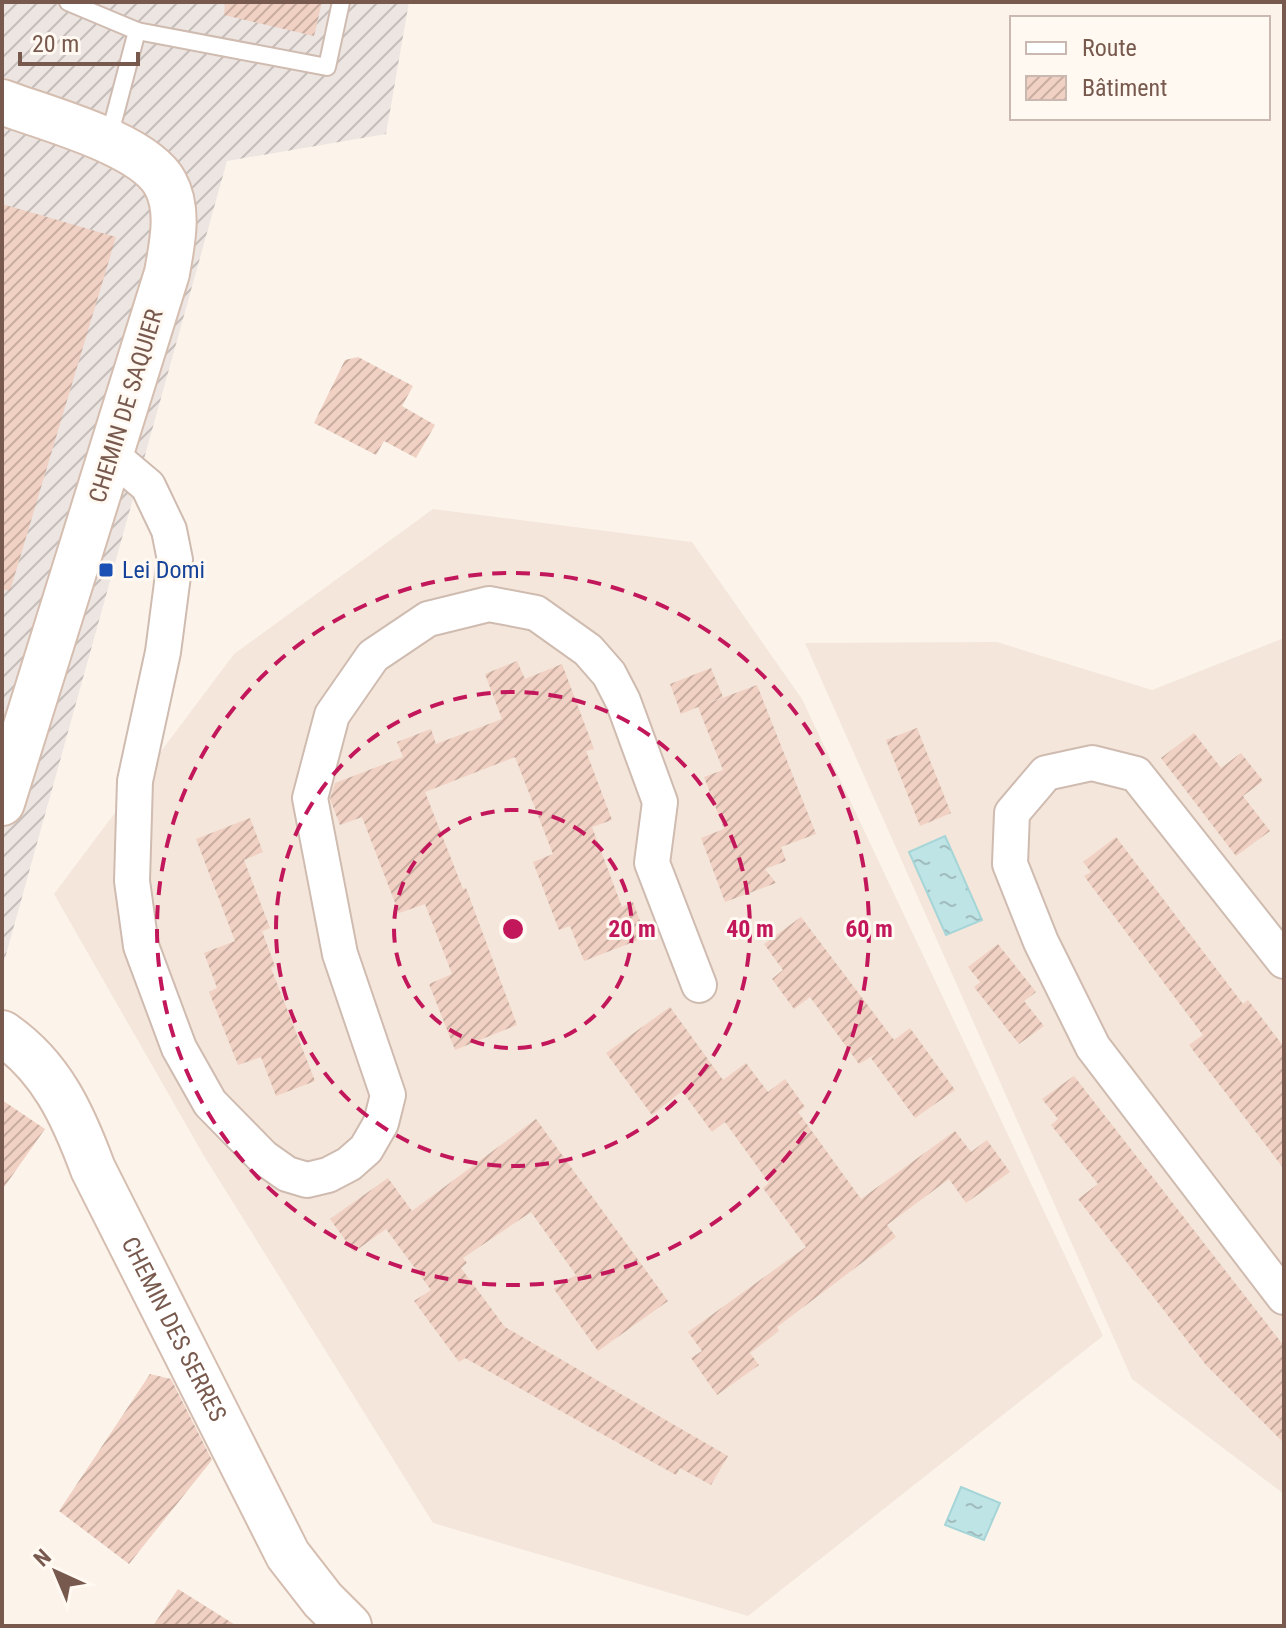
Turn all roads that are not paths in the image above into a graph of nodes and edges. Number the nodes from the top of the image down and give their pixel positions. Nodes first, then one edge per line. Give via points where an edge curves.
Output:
1 (68, 2) edge
2 (341, 2) edge
3 (137, 31) junction
4 (2, 102) edge
5 (107, 142) junction
6 (110, 454) junction
7 (2, 803) edge
8 (1284, 961) edge
9 (699, 985) dead end
10 (2, 1033) edge
11 (1284, 1297) edge
12 (349, 1626) edge

1 - 3 lane
2 - 3 lane via 327,67
3 - 5 lane
4 - 5 street, CHEMIN DE SAQUIER
5 - 6 street, CHEMIN DE SAQUIER via 156,170 172,207 174,236
6 - 7 street, CHEMIN DE SAQUIER
6 - 9 street via 148,486 169,530 175,560 163,652 135,781 132,881 141,946 179,1048 210,1103 263,1157 307,1180 328,1175 366,1149 381,1123 388,1095 340,954 310,798 332,715 373,656 428,619 489,604 536,613 588,650 609,674 660,802 652,863
8 - 11 street via 1136,774 1092,763 1046,773 1012,813 1010,864 1093,1047
10 - 12 street, CHEMIN DES SERRES via 44,1069 72,1113 93,1169 288,1555

